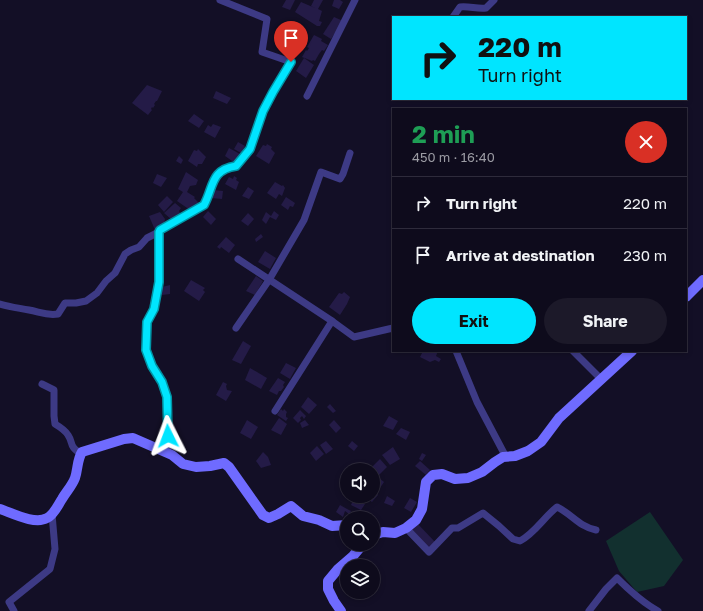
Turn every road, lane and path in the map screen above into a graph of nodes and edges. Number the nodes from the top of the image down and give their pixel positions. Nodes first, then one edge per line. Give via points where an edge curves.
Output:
1 (220, 0) edge
2 (355, 0) edge
3 (494, 0) edge
4 (454, 16) edge
5 (307, 96) dead end
6 (350, 153) dead end
7 (159, 232) junction
8 (238, 259) dead end
9 (269, 280) junction
10 (703, 280) edge
11 (687, 296) edge
12 (0, 304) edge
13 (332, 321) junction
14 (236, 328) dead end
15 (392, 328) edge
16 (456, 352) edge
17 (574, 352) edge
18 (631, 352) edge
19 (601, 379) junction
20 (42, 384) dead end
21 (275, 412) dead end
22 (167, 453) junction
23 (81, 454) junction
24 (506, 457) junction
25 (0, 509) edge
26 (52, 514) junction
27 (340, 525) edge
28 (406, 528) junction
29 (596, 530) dead end
30 (380, 532) edge
31 (357, 551) edge
32 (14, 611) edge
33 (341, 611) edge
34 (589, 611) edge
35 (658, 611) edge

1 - 7 street via 267,18 262,52 291,62 263,111 250,149 236,166 225,168 218,174 211,184 204,205
2 - 5 street
3 - 4 street via 486,8 460,7
6 - 9 street via 340,179 321,172 304,220
7 - 12 street via 125,254 115,273 97,294 86,301 65,303 58,314 49,316
7 - 22 street via 159,282 154,309 147,322 146,350 167,397
8 - 9 street
9 - 13 street
9 - 14 street
10 - 11 street
13 - 15 street via 354,337
13 - 21 street
16 - 24 street via 477,402
17 - 19 street
18 - 19 street
19 - 24 street via 559,418 541,442 528,451
20 - 23 street via 54,390 56,424 69,436 74,450
22 - 23 street via 133,438
22 - 27 street via 183,464 210,466 224,463 263,515 269,518 291,506 303,516 332,526
23 - 26 street via 74,481
24 - 28 street via 468,478 455,479 442,474 433,475 426,482 422,509 416,520
25 - 26 street via 27,519 48,518
26 - 32 street via 55,549 50,569 9,602
28 - 29 street via 429,552 452,528 458,528 483,513 513,539 520,541 557,507 587,528
28 - 30 street via 395,533
31 - 33 street via 328,581 328,589
34 - 35 street via 617,578 642,601

